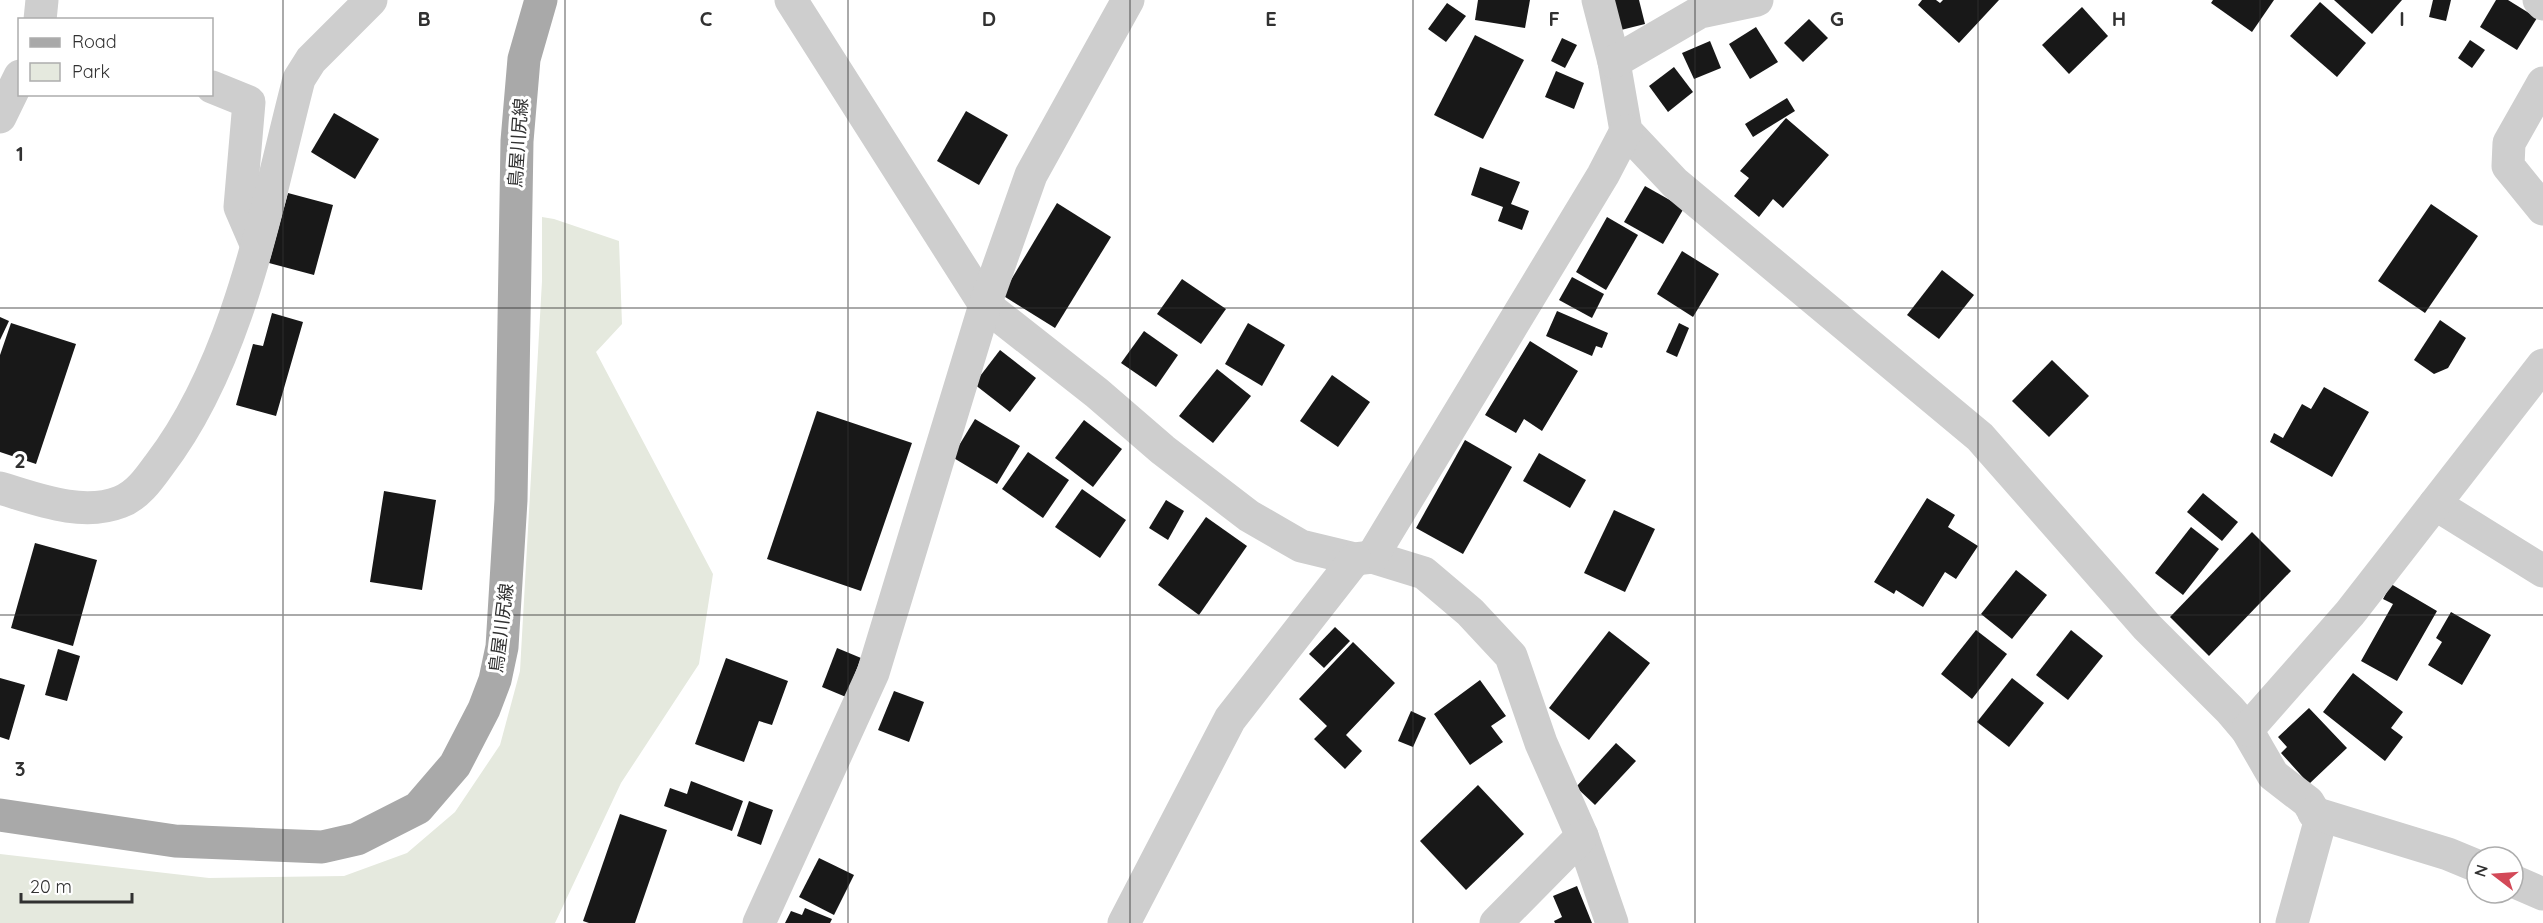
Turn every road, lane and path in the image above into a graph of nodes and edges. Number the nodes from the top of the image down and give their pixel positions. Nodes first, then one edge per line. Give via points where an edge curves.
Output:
1 (42, 0) edge
2 (371, 0) edge
3 (541, 0) edge
4 (790, 0) edge
5 (1128, 0) edge
6 (1598, 0) edge
7 (1757, 0) edge
8 (2540, 0) edge
9 (2543, 4) edge
10 (40, 18) edge
11 (1614, 62) junction
12 (18, 80) edge
13 (2543, 83) edge
14 (213, 87) edge
15 (0, 117) edge
16 (1626, 131) junction
17 (2543, 209) edge
18 (256, 244) junction
19 (985, 305) junction
20 (2543, 365) edge
21 (0, 488) edge
22 (2435, 504) junction
23 (1364, 558) junction
24 (2543, 571) edge
25 (2247, 730) junction
26 (2314, 813) junction
27 (0, 815) edge
28 (1582, 836) junction
29 (2465, 861) edge
30 (2525, 887) edge
31 (2543, 894) edge
32 (759, 923) edge
33 (1124, 923) edge
34 (1496, 923) edge
35 (1612, 923) edge
36 (2292, 923) edge

1 - 10 street
2 - 18 street via 311,60 299,79
3 - 27 main road, 鳥屋川尻線 via 524,59 517,141 511,500 502,647 484,709 455,765 418,808 357,839 322,847 175,841
4 - 19 street
5 - 19 street via 1031,175
6 - 11 street
7 - 11 street via 1700,12
8 - 9 street
11 - 16 street
12 - 15 street
13 - 17 street via 2509,143 2508,166
14 - 18 street via 249,102 240,207
16 - 23 street via 1603,175
16 - 25 street via 1675,183 1980,437 2147,627
18 - 21 street via 217,366 172,448 143,487 120,502 87,507 52,503
19 - 23 street via 1250,516 1301,546
19 - 32 street via 873,673
20 - 22 street
22 - 24 street
22 - 25 street via 2350,613
23 - 28 street via 1424,573 1470,612 1511,656 1541,743
23 - 33 street via 1230,719
25 - 26 street via 2273,775 2308,802
26 - 29 street
26 - 36 street via 2320,822
28 - 34 street
28 - 35 street
30 - 31 street

